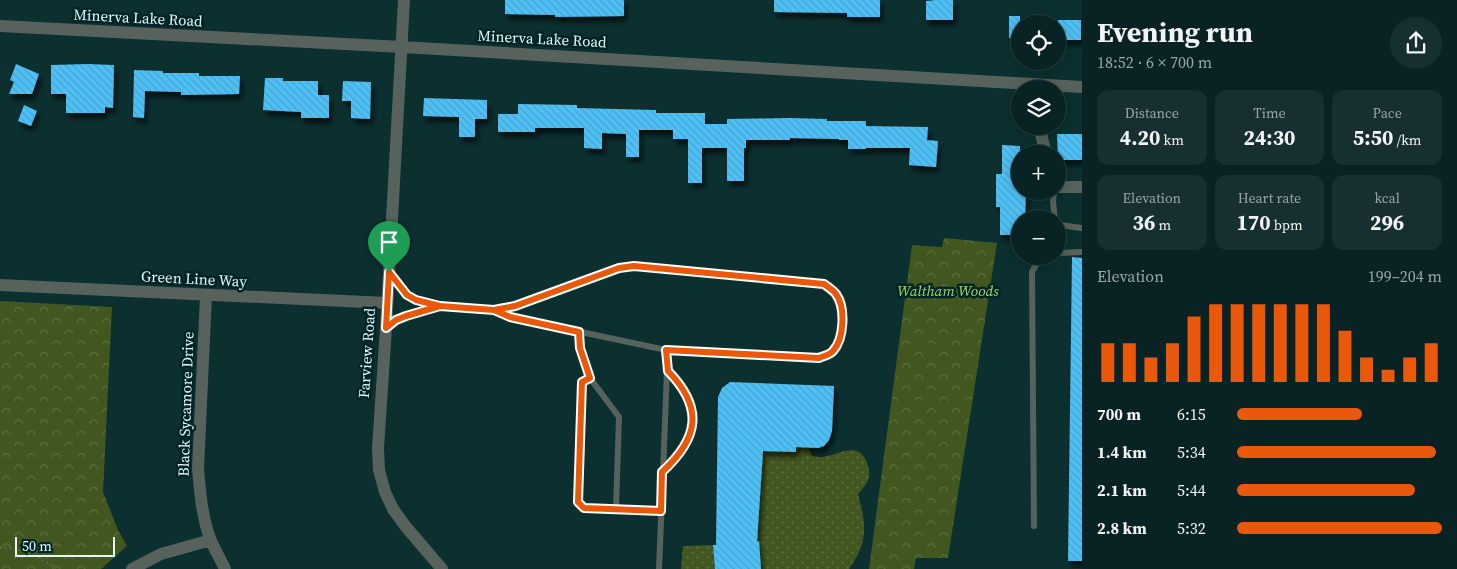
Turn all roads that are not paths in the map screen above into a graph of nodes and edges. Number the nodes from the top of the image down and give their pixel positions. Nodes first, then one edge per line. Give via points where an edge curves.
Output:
1 (404, 0) edge
2 (0, 26) edge
3 (402, 47) junction
4 (1011, 84) edge
5 (1066, 87) edge
6 (1082, 87) edge
7 (1066, 187) edge
8 (1082, 187) edge
9 (1066, 226) edge
10 (1082, 228) edge
11 (1082, 252) edge
12 (1066, 253) edge
13 (1036, 265) edge
14 (389, 272) junction
15 (0, 285) edge
16 (206, 296) junction
17 (388, 304) junction
18 (440, 306) junction
19 (494, 310) junction
20 (386, 328) junction
21 (579, 332) junction
22 (666, 350) junction
23 (668, 371) junction
24 (590, 378) junction
25 (662, 472) junction
26 (616, 509) junction
27 (661, 511) junction
28 (1034, 526) dead end
29 (211, 540) junction
30 (132, 569) edge
31 (225, 569) edge
32 (442, 569) edge
33 (659, 569) edge

1 - 3 street, Farview Road
2 - 3 street, Minerva Lake Road
3 - 4 street, Minerva Lake Road
3 - 14 street, Farview Road
5 - 6 street, Minerva Lake Road
7 - 8 street
9 - 10 lane
11 - 12 lane
13 - 28 lane via 1032,272
14 - 17 street, Farview Road
14 - 18 lane via 407,295
15 - 16 street, Green Line Way
16 - 17 street, Green Line Way
16 - 29 street, Black Sycamore Drive via 198,468
17 - 20 street, Farview Road
18 - 19 lane
18 - 20 lane via 396,320
19 - 21 lane via 510,317
19 - 22 lane via 515,306 619,268 634,266 824,284 836,294 841,304 838,342 832,353 819,358
20 - 32 street, Farview Road via 378,448 381,477 393,509
21 - 22 lane
21 - 24 lane via 580,348
22 - 23 lane
23 - 25 lane
23 - 25 lane via 688,396 692,420 686,445
24 - 26 lane via 619,417
24 - 26 lane via 582,382 578,502 584,508
25 - 27 lane
26 - 27 lane
27 - 33 lane
29 - 30 street via 161,554
29 - 31 street, Black Sycamore Drive

